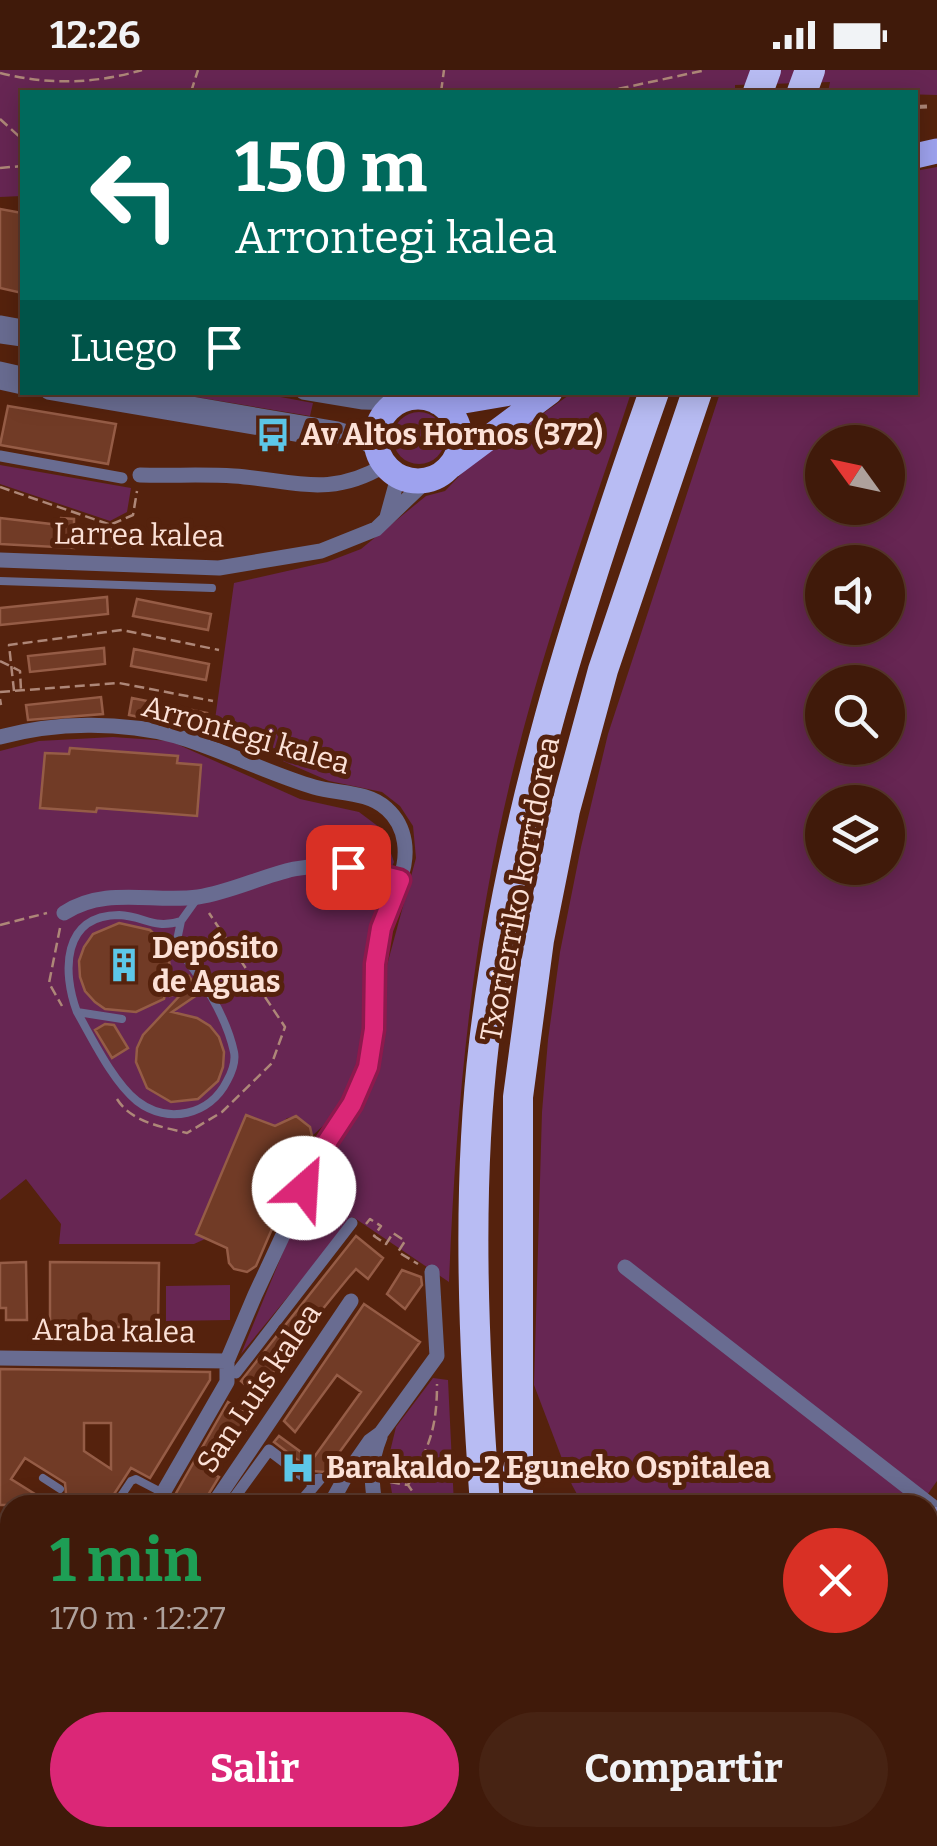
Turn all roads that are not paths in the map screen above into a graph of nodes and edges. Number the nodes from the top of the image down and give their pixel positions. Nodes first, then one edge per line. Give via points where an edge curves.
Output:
1 (66, 395) edge
2 (139, 395) edge
3 (321, 395) edge
4 (499, 395) edge
5 (546, 395) edge
6 (653, 395) edge
7 (695, 395) edge
8 (402, 396) edge
9 (356, 435) junction
10 (0, 456) edge
11 (387, 465) junction
12 (451, 466) junction
13 (140, 475) road end
14 (122, 478) dead end
15 (426, 481) junction
16 (387, 517) junction
17 (0, 560) edge
18 (0, 581) edge
19 (212, 588) dead end
20 (3, 732) edge
21 (400, 880) junction
22 (198, 897) junction
23 (64, 913) road end
24 (181, 921) junction
25 (150, 924) junction
26 (176, 945) junction
27 (73, 1013) junction
28 (122, 1019) dead end
29 (352, 1223) road end
30 (625, 1266) dead end
31 (432, 1272) road end
32 (351, 1301) dead end
33 (0, 1358) edge
34 (231, 1367) junction
35 (516, 1390) junction
36 (479, 1403) junction
37 (381, 1433) junction
38 (43, 1478) dead end
39 (378, 1483) junction
40 (60, 1489) dead end
41 (122, 1495) edge
42 (155, 1495) edge
43 (162, 1495) edge
44 (220, 1495) edge
45 (236, 1495) edge
46 (306, 1495) edge
47 (336, 1495) edge
48 (339, 1495) edge
49 (376, 1495) edge
50 (466, 1495) edge
51 (484, 1495) edge
52 (518, 1495) edge
53 (535, 1495) edge
54 (918, 1495) edge

1 - 9 street via 313,437
2 - 9 street
3 - 8 street via 362,402
4 - 8 main road via 458,402
5 - 12 main road
6 - 36 highway, Txorierriko korridorea via 562,665 500,932 484,1041 475,1187
7 - 35 highway, Txorierriko korridorea via 603,670 539,940 518,1097
8 - 11 main road via 378,425
8 - 12 main road via 448,409 460,443
9 - 11 street
10 - 14 street
11 - 13 street via 347,484 319,488 272,478
11 - 15 main road via 412,481
11 - 16 street
12 - 15 main road
15 - 16 street, Larrea kalea
16 - 17 street, Larrea kalea via 376,529 322,550 219,568
18 - 19 lane
20 - 21 street, Arrontegi kalea via 119,727 173,736 316,788 367,797 401,827 407,861
21 - 22 street via 348,867 298,868
21 - 34 street, Arrontegi kalea via 381,928 368,1067 325,1145
22 - 23 street via 127,896 81,902
22 - 24 lane
24 - 25 lane
24 - 26 lane
25 - 26 lane
25 - 27 lane via 115,915 82,928 66,962
26 - 27 lane via 225,1023 235,1057 215,1100 199,1111 179,1115 137,1101
27 - 28 lane
29 - 34 street
30 - 54 street
31 - 37 street via 437,1356
32 - 44 street, San Luis kalea
33 - 34 street, Araba kalea
34 - 43 street, Arrontegi kalea
35 - 52 highway, Txorierriko korridorea
35 - 53 highway
36 - 50 highway via 465,1450
36 - 51 highway, Txorierriko korridorea
37 - 39 street via 373,1455
37 - 47 street
38 - 40 lane
39 - 48 street via 356,1481
39 - 49 street
41 - 42 lane via 136,1479
45 - 46 street via 269,1450 310,1480 320,1479

